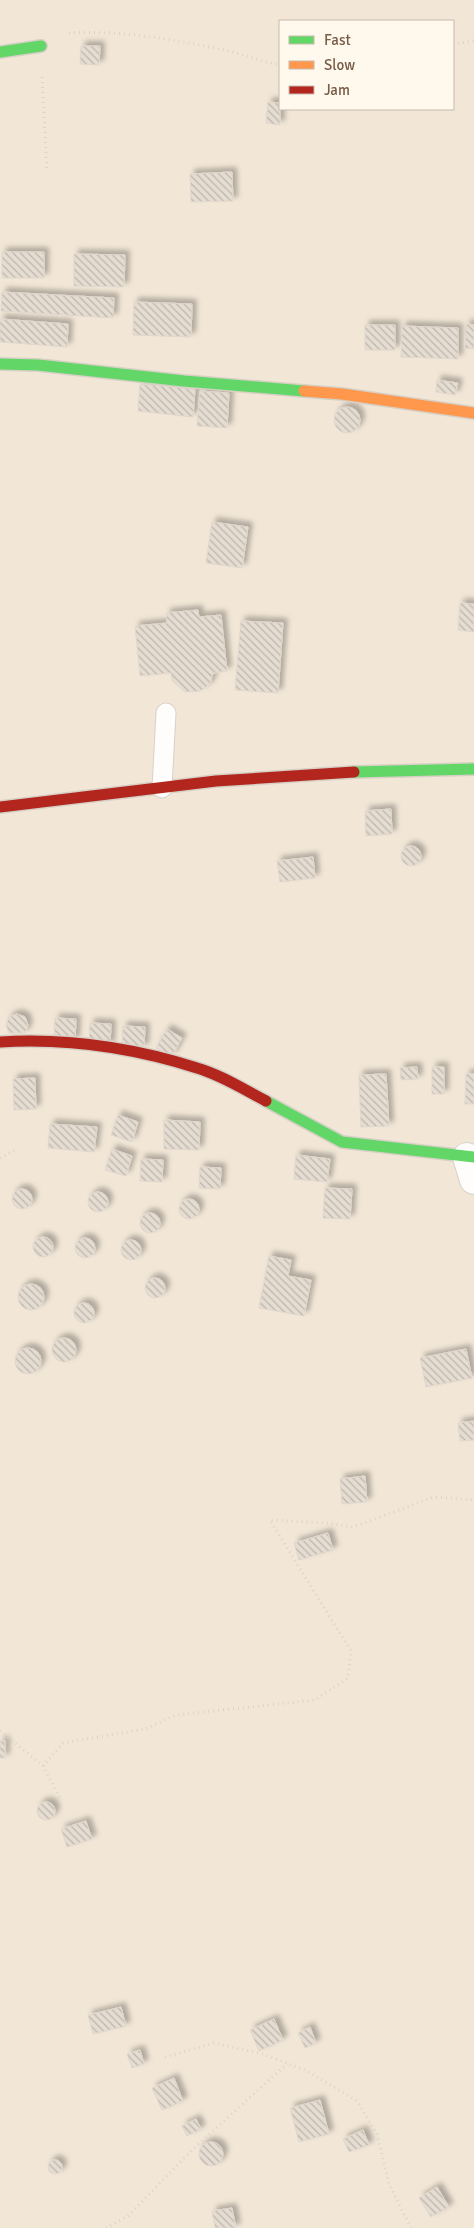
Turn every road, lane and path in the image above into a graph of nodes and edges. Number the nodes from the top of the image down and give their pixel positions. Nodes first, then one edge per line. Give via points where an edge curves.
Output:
1 (474, 41) edge
2 (454, 44) edge
3 (41, 46) junction
4 (0, 52) edge
5 (279, 65) edge
6 (47, 171) dead end
7 (0, 364) edge
8 (474, 414) edge
9 (166, 713) dead end
10 (474, 769) edge
11 (162, 788) junction
12 (0, 807) edge
13 (0, 1042) edge
14 (15, 1150) dead end
15 (0, 1158) edge
16 (472, 1165) edge
17 (474, 1500) edge
18 (0, 1731) edge
19 (43, 1766) junction
20 (61, 1800) dead end
21 (166, 2057) dead end
22 (287, 2064) junction
23 (106, 2228) edge
24 (411, 2228) edge

1 - 2 path
3 - 4 street
3 - 5 path via 53,34 84,32 135,36 230,52
3 - 6 path
7 - 8 street via 342,394
9 - 11 lane
10 - 11 street via 362,772 216,781
11 - 12 street
13 - 16 street via 58,1042 165,1059 198,1068 235,1084 342,1142
14 - 15 path
17 - 19 path via 434,1497 353,1527 270,1520 351,1651 348,1678 314,1700 176,1715 145,1729 63,1744
18 - 19 path
19 - 20 path
21 - 22 path via 214,2043 263,2054
22 - 23 path via 193,2150 128,2216
22 - 24 path via 307,2071 356,2101 377,2134 389,2184

